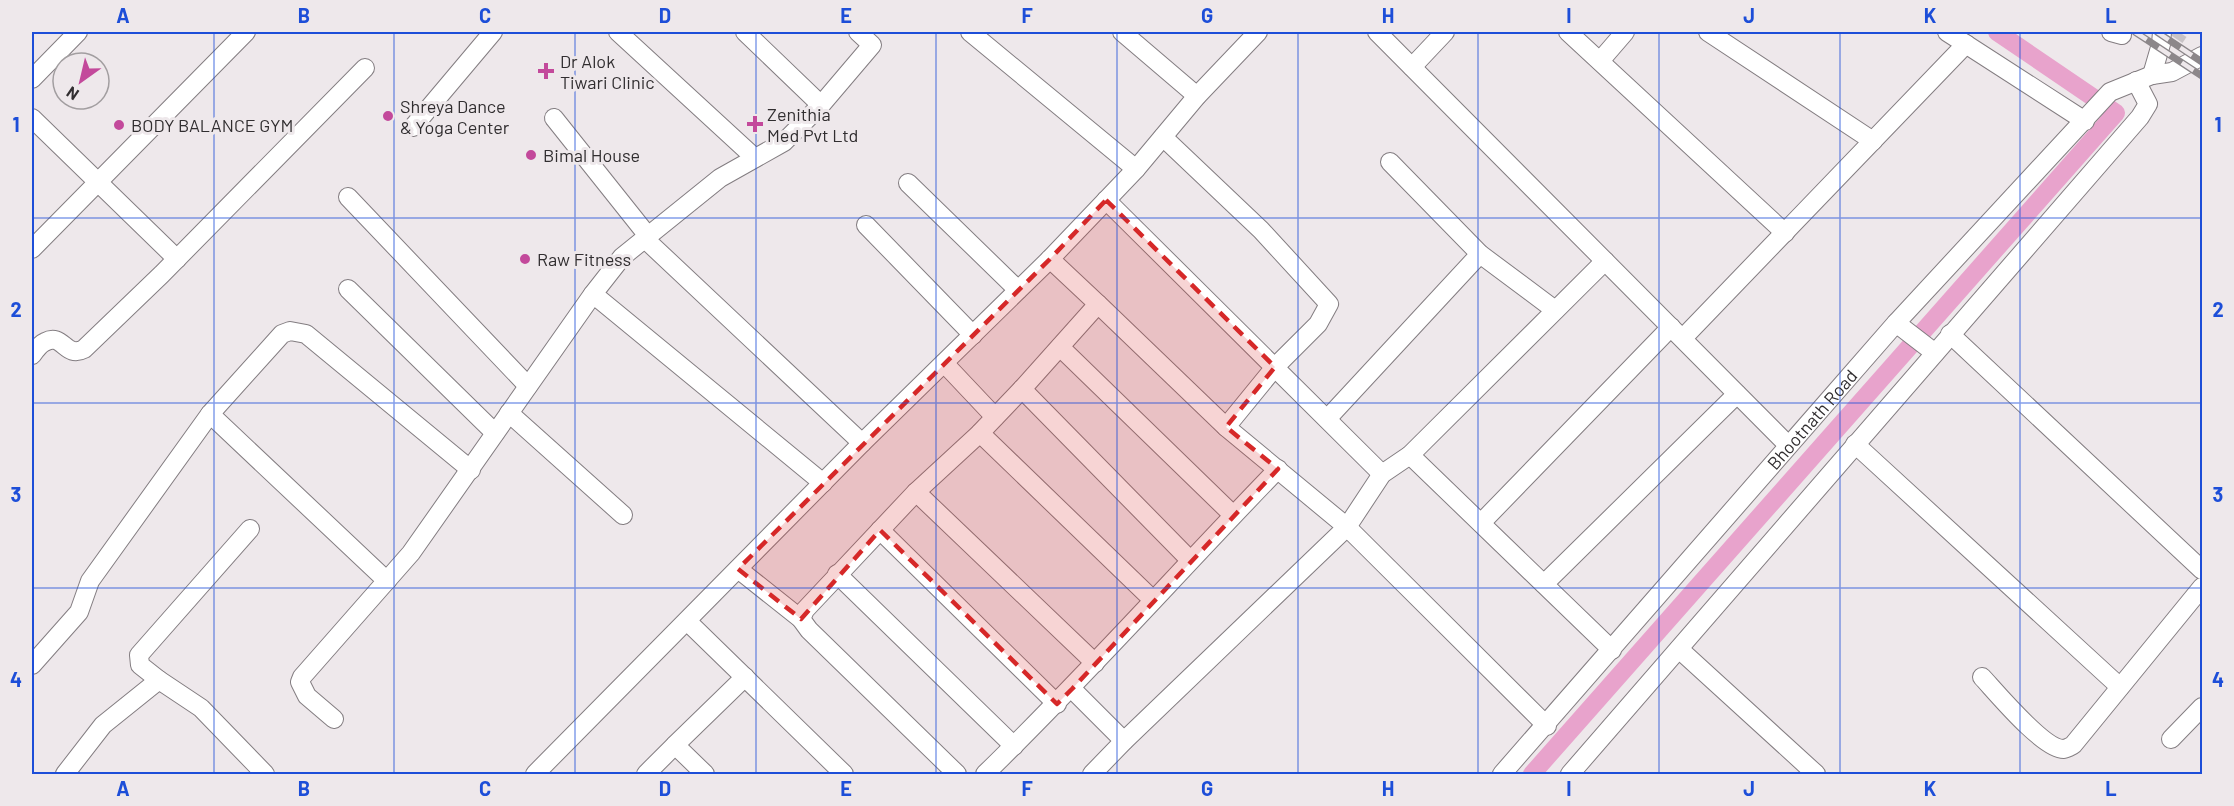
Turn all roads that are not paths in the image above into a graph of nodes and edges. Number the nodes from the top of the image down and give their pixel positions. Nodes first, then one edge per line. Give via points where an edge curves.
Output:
1 (78, 32) edge
2 (246, 32) edge
3 (493, 32) edge
4 (618, 32) edge
5 (745, 32) edge
6 (858, 32) edge
7 (970, 32) edge
8 (1122, 32) edge
9 (1258, 32) edge
10 (1377, 32) edge
11 (1445, 32) edge
12 (1568, 32) edge
13 (1625, 32) edge
14 (1708, 32) edge
15 (1947, 32) edge
16 (2169, 34) edge
17 (1966, 44) junction
18 (2202, 57) edge
19 (1600, 61) junction
20 (1412, 67) junction
21 (365, 68) dead end
22 (32, 77) edge
23 (2144, 78) junction
24 (1197, 96) junction
25 (821, 105) junction
26 (32, 118) edge
27 (554, 118) dead end
28 (2087, 119) junction
29 (413, 127) dead end
30 (1163, 136) junction
31 (1873, 141) junction
32 (755, 158) junction
33 (1390, 162) dead end
34 (1136, 169) junction
35 (98, 182) junction
36 (908, 183) dead end
37 (348, 197) dead end
38 (1106, 200) junction
39 (866, 225) dead end
40 (1785, 233) junction
41 (646, 237) junction
42 (32, 249) edge
43 (1480, 254) junction
44 (177, 259) junction
45 (1050, 259) junction
46 (1605, 261) junction
47 (348, 289) dead end
48 (1018, 290) junction
49 (593, 294) junction
50 (1098, 304) junction
51 (1555, 310) junction
52 (1900, 326) junction
53 (1677, 333) junction
54 (1950, 334) junction
55 (973, 335) junction
56 (1060, 346) junction
57 (1932, 351) junction
58 (32, 356) edge
59 (944, 363) junction
60 (1275, 367) junction
61 (528, 386) junction
62 (1022, 389) junction
63 (1737, 394) junction
64 (509, 413) junction
65 (210, 414) junction
66 (995, 417) junction
67 (1327, 419) junction
68 (1226, 427) junction
69 (495, 433) junction
70 (980, 433) junction
71 (862, 443) junction
72 (1855, 444) junction
73 (1788, 445) junction
74 (1410, 454) junction
75 (471, 470) junction
76 (1278, 470) junction
77 (1382, 474) junction
78 (823, 483) junction
79 (916, 492) junction
80 (623, 515) dead end
81 (1233, 516) junction
82 (1481, 523) junction
83 (1347, 527) junction
84 (250, 529) dead end
85 (880, 531) junction
86 (1190, 560) junction
87 (738, 569) junction
88 (2202, 570) edge
89 (837, 574) junction
90 (387, 581) junction
91 (1544, 584) junction
92 (2202, 587) edge
93 (1153, 600) junction
94 (801, 619) junction
95 (687, 621) junction
96 (1679, 649) junction
97 (1612, 650) junction
98 (1095, 663) junction
99 (32, 665) edge
100 (745, 677) junction
101 (1982, 677) dead end
102 (159, 680) junction
103 (2120, 687) junction
104 (1072, 689) junction
105 (1057, 704) junction
106 (2202, 707) edge
107 (334, 719) dead end
108 (1547, 726) junction
109 (2171, 739) dead end
110 (1124, 741) junction
111 (675, 746) junction
112 (1014, 746) junction
113 (65, 774) edge
114 (265, 774) edge
115 (535, 774) edge
116 (646, 774) edge
117 (705, 774) edge
118 (844, 774) edge
119 (957, 774) edge
120 (985, 774) edge
121 (1092, 774) edge
122 (1502, 774) edge
123 (1569, 774) edge
124 (1816, 774) edge

1 - 22 street
2 - 35 street
3 - 29 street
4 - 32 street
5 - 25 street
6 - 25 street via 872,45
7 - 34 street
8 - 24 street
9 - 24 street
10 - 20 street
11 - 20 street
12 - 19 street
13 - 19 street
14 - 31 street
15 - 17 street
16 - 23 street
17 - 28 street
17 - 31 street
18 - 23 street, Bhootnath Road via 2172,72
19 - 40 street
20 - 46 street
21 - 44 street
23 - 28 street, Bhootnath Road via 2110,92
23 - 54 street via 2148,104 2140,117
24 - 30 street
25 - 32 street via 784,142
26 - 35 street
27 - 41 street
28 - 52 street, Bhootnath Road
30 - 34 street
30 - 60 street via 1261,230 1329,304 1318,324
31 - 40 street
32 - 41 street via 720,178
33 - 43 street
34 - 38 street
35 - 42 street
35 - 44 street
36 - 48 street
37 - 61 street
38 - 45 street
38 - 60 street
39 - 55 street
40 - 53 street
41 - 49 street via 622,257
41 - 71 street
43 - 51 street
43 - 67 street
44 - 58 street via 84,349 72,352 53,340 45,342
45 - 48 street
45 - 50 street
46 - 51 street
46 - 53 street
47 - 69 street
48 - 55 street
49 - 61 street
49 - 78 street
50 - 56 street
50 - 68 street
51 - 74 street
52 - 57 street
52 - 73 street, Bhootnath Road
53 - 63 street
53 - 82 street
54 - 57 street
54 - 88 street
55 - 59 street
56 - 62 street
56 - 81 street
57 - 72 street
59 - 66 street
59 - 71 street
60 - 67 street
60 - 68 street
61 - 64 street
62 - 66 street
62 - 86 street
63 - 73 street
63 - 91 street
64 - 69 street
64 - 80 street
65 - 75 street via 282,334 298,331
65 - 90 street
65 - 99 street via 90,581 79,612
66 - 70 street
67 - 77 street
68 - 76 street
69 - 75 street
70 - 79 street
70 - 93 street
71 - 78 street
72 - 96 street
72 - 103 street
73 - 97 street, Bhootnath Road
74 - 77 street
74 - 82 street
75 - 90 street
76 - 81 street
76 - 83 street
77 - 83 street
78 - 87 street
79 - 85 street
79 - 98 street
81 - 86 street
82 - 91 street
83 - 108 street
83 - 110 street
84 - 102 street via 139,655 140,665
85 - 89 street
85 - 105 street
86 - 93 street
87 - 94 street
87 - 95 street
89 - 94 street
89 - 112 street
90 - 107 street via 300,682 307,696
91 - 97 street
92 - 103 street
93 - 98 street
94 - 119 street
95 - 100 street
95 - 115 street
96 - 123 street
96 - 124 street
97 - 108 street, Bhootnath Road
98 - 104 street
100 - 111 street
100 - 118 street
101 - 103 street via 2024,723 2052,746 2064,749 2073,746
102 - 113 street via 103,724
102 - 114 street via 201,708
104 - 105 street
104 - 110 street
105 - 112 street
106 - 109 street
108 - 122 street, Bhootnath Road
110 - 121 street
111 - 116 street
111 - 117 street
112 - 120 street

